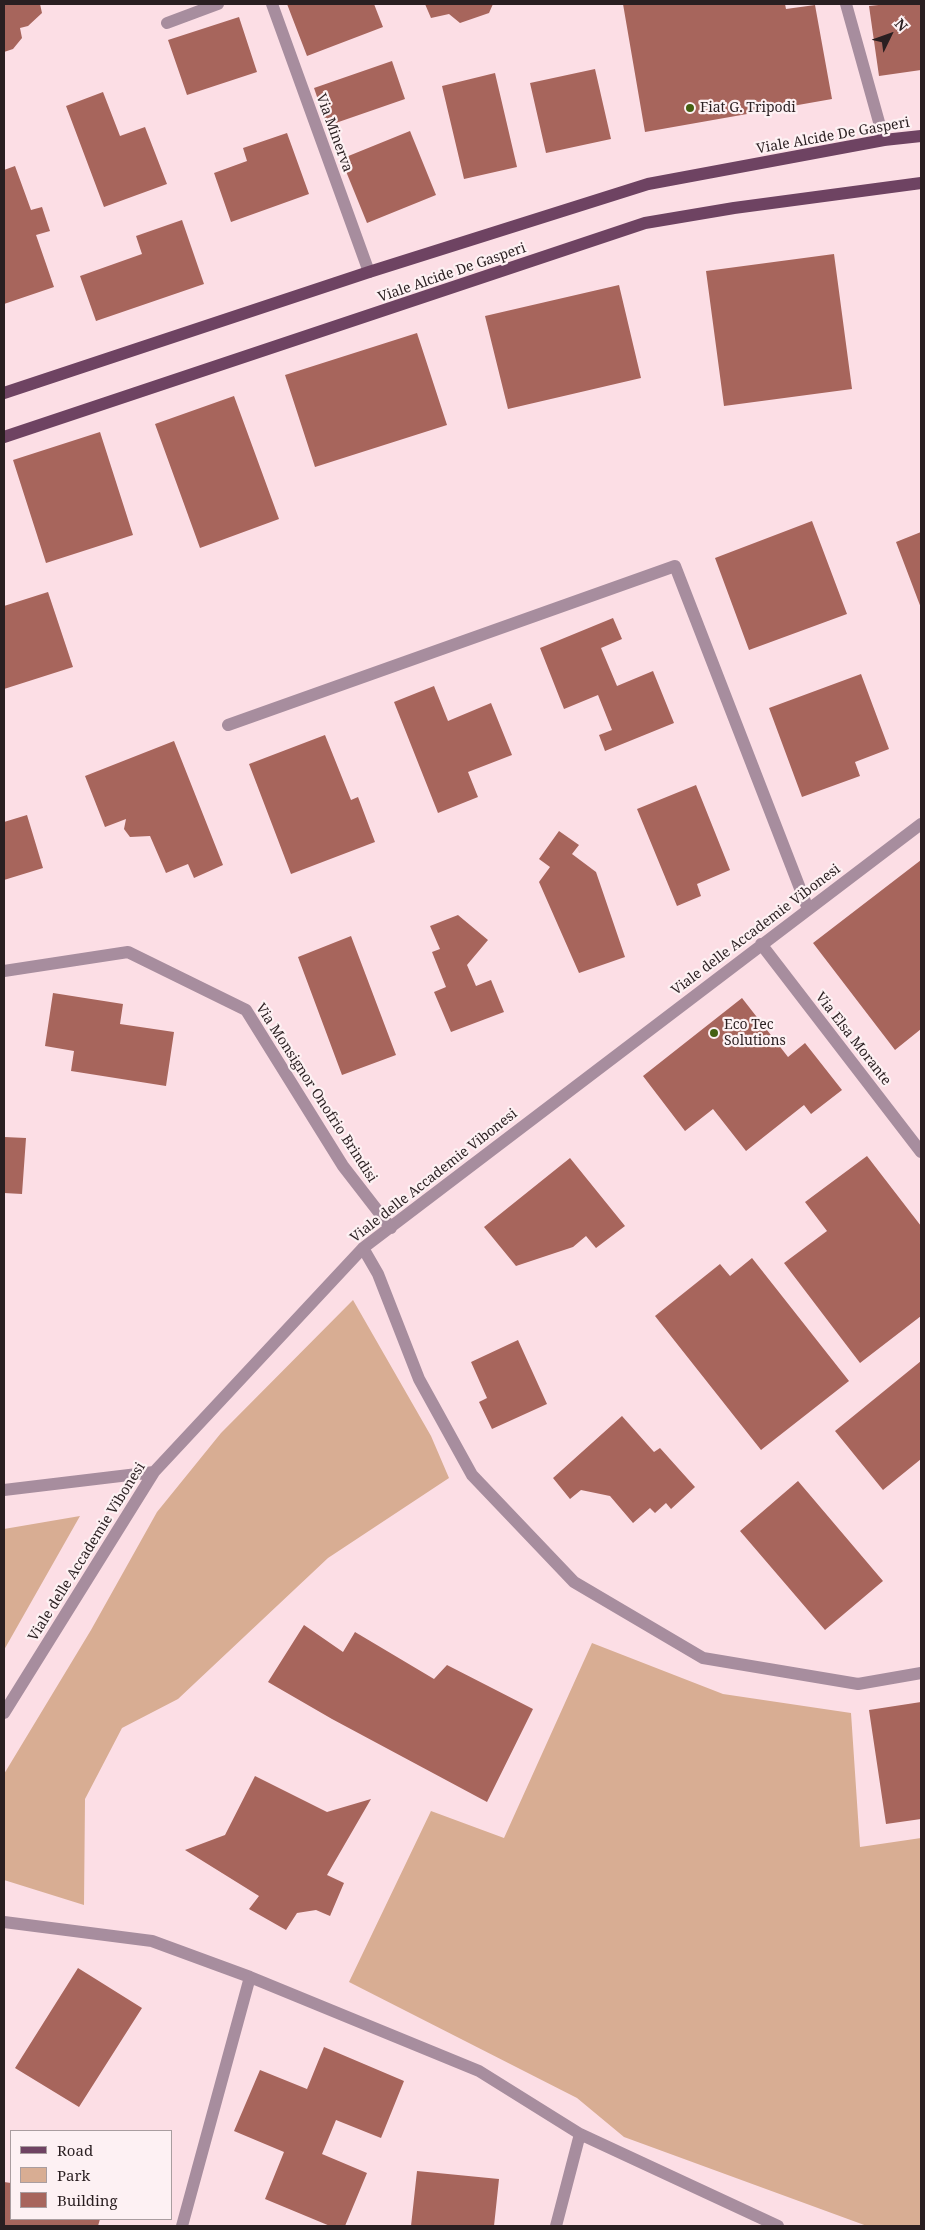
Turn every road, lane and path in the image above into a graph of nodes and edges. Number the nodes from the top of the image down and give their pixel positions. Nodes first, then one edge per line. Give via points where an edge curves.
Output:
1 (218, 4) edge
2 (272, 4) edge
3 (846, 4) edge
4 (167, 23) dead end
5 (921, 136) edge
6 (884, 140) junction
7 (921, 183) edge
8 (368, 272) junction
9 (4, 393) edge
10 (4, 437) edge
11 (228, 725) dead end
12 (921, 824) edge
13 (808, 909) junction
14 (761, 944) junction
15 (4, 971) edge
16 (921, 1152) edge
17 (390, 1228) junction
18 (363, 1248) junction
19 (154, 1472) junction
20 (4, 1490) edge
21 (921, 1673) edge
22 (4, 1714) edge
23 (4, 1922) edge
24 (250, 1977) junction
25 (580, 2134) junction
26 (182, 2226) edge
27 (556, 2226) edge
28 (778, 2226) edge

1 - 4 street
2 - 8 street, Via Minerva
3 - 6 street
5 - 6 main road, Viale Alcide De Gasperi
6 - 8 main road, Viale Alcide De Gasperi via 648,184
7 - 10 main road, Viale Alcide De Gasperi via 734,208 645,224
8 - 9 main road, Viale Alcide De Gasperi
11 - 13 street via 675,566
12 - 13 street, Viale delle Accademie Vibonesi
13 - 14 street, Viale delle Accademie Vibonesi
14 - 16 street, Via Elsa Morante
14 - 17 street, Viale delle Accademie Vibonesi
15 - 17 street, Via Monsignor Onofrio Brindisi via 128,952 246,1010 343,1166
17 - 18 street, Viale delle Accademie Vibonesi
18 - 19 street, Viale delle Accademie Vibonesi
18 - 21 street via 378,1274 419,1379 472,1475 574,1582 703,1658 858,1684
19 - 20 street
19 - 22 street, Viale delle Accademie Vibonesi
23 - 24 street via 152,1942
24 - 25 street via 479,2071
24 - 26 street
25 - 27 street
25 - 28 street

